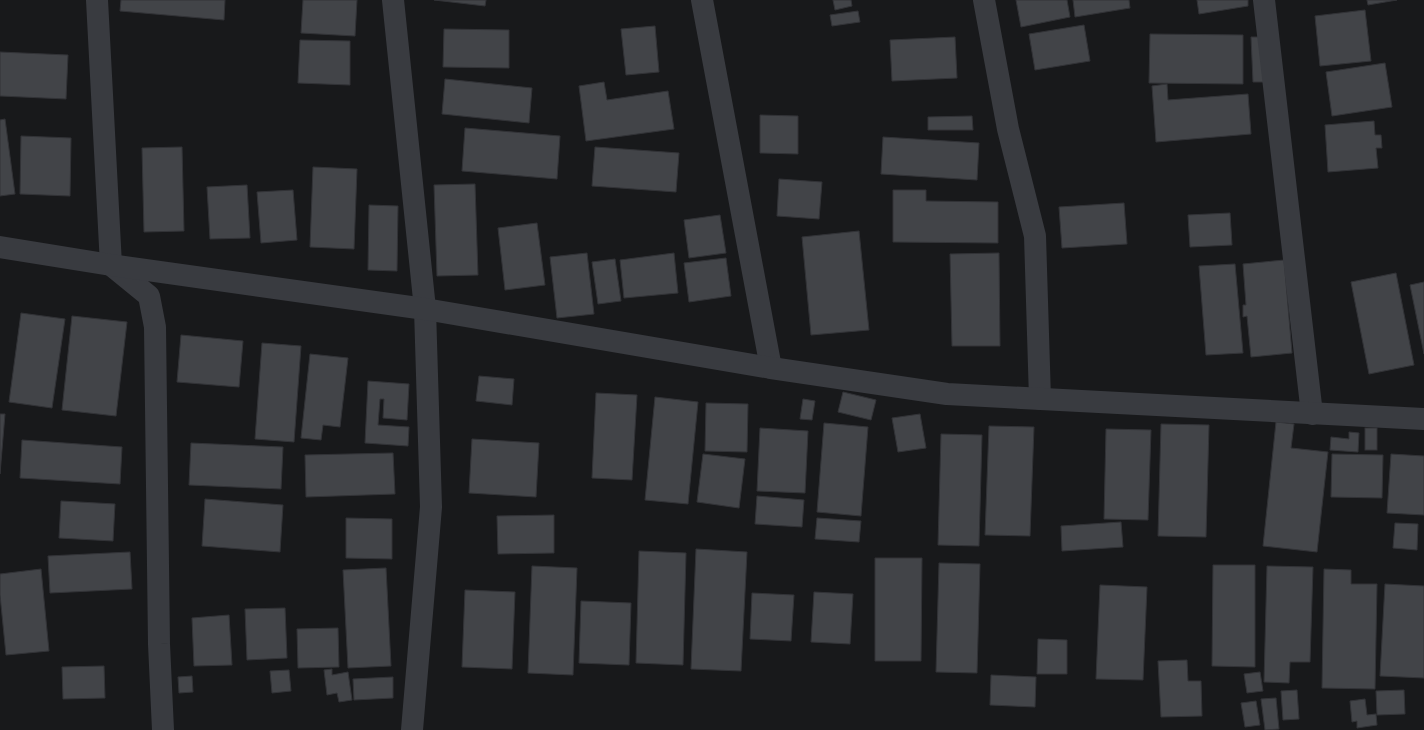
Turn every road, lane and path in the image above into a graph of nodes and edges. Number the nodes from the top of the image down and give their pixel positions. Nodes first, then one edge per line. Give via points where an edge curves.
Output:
1 (98, 0) edge
2 (393, 0) edge
3 (702, 0) edge
4 (984, 0) edge
5 (1264, 0) edge
6 (0, 247) edge
7 (111, 265) junction
8 (425, 309) junction
9 (770, 368) junction
10 (1040, 399) junction
11 (1312, 414) junction
12 (1424, 418) edge
13 (162, 730) edge
14 (412, 730) edge

1 - 7 street
2 - 8 street
3 - 9 street
4 - 10 street via 1008,130 1035,236
5 - 11 street
6 - 7 street
7 - 8 street
7 - 13 street via 149,296 155,327
8 - 9 street
8 - 14 street via 431,507
9 - 10 street via 947,394
10 - 11 street
11 - 12 street

